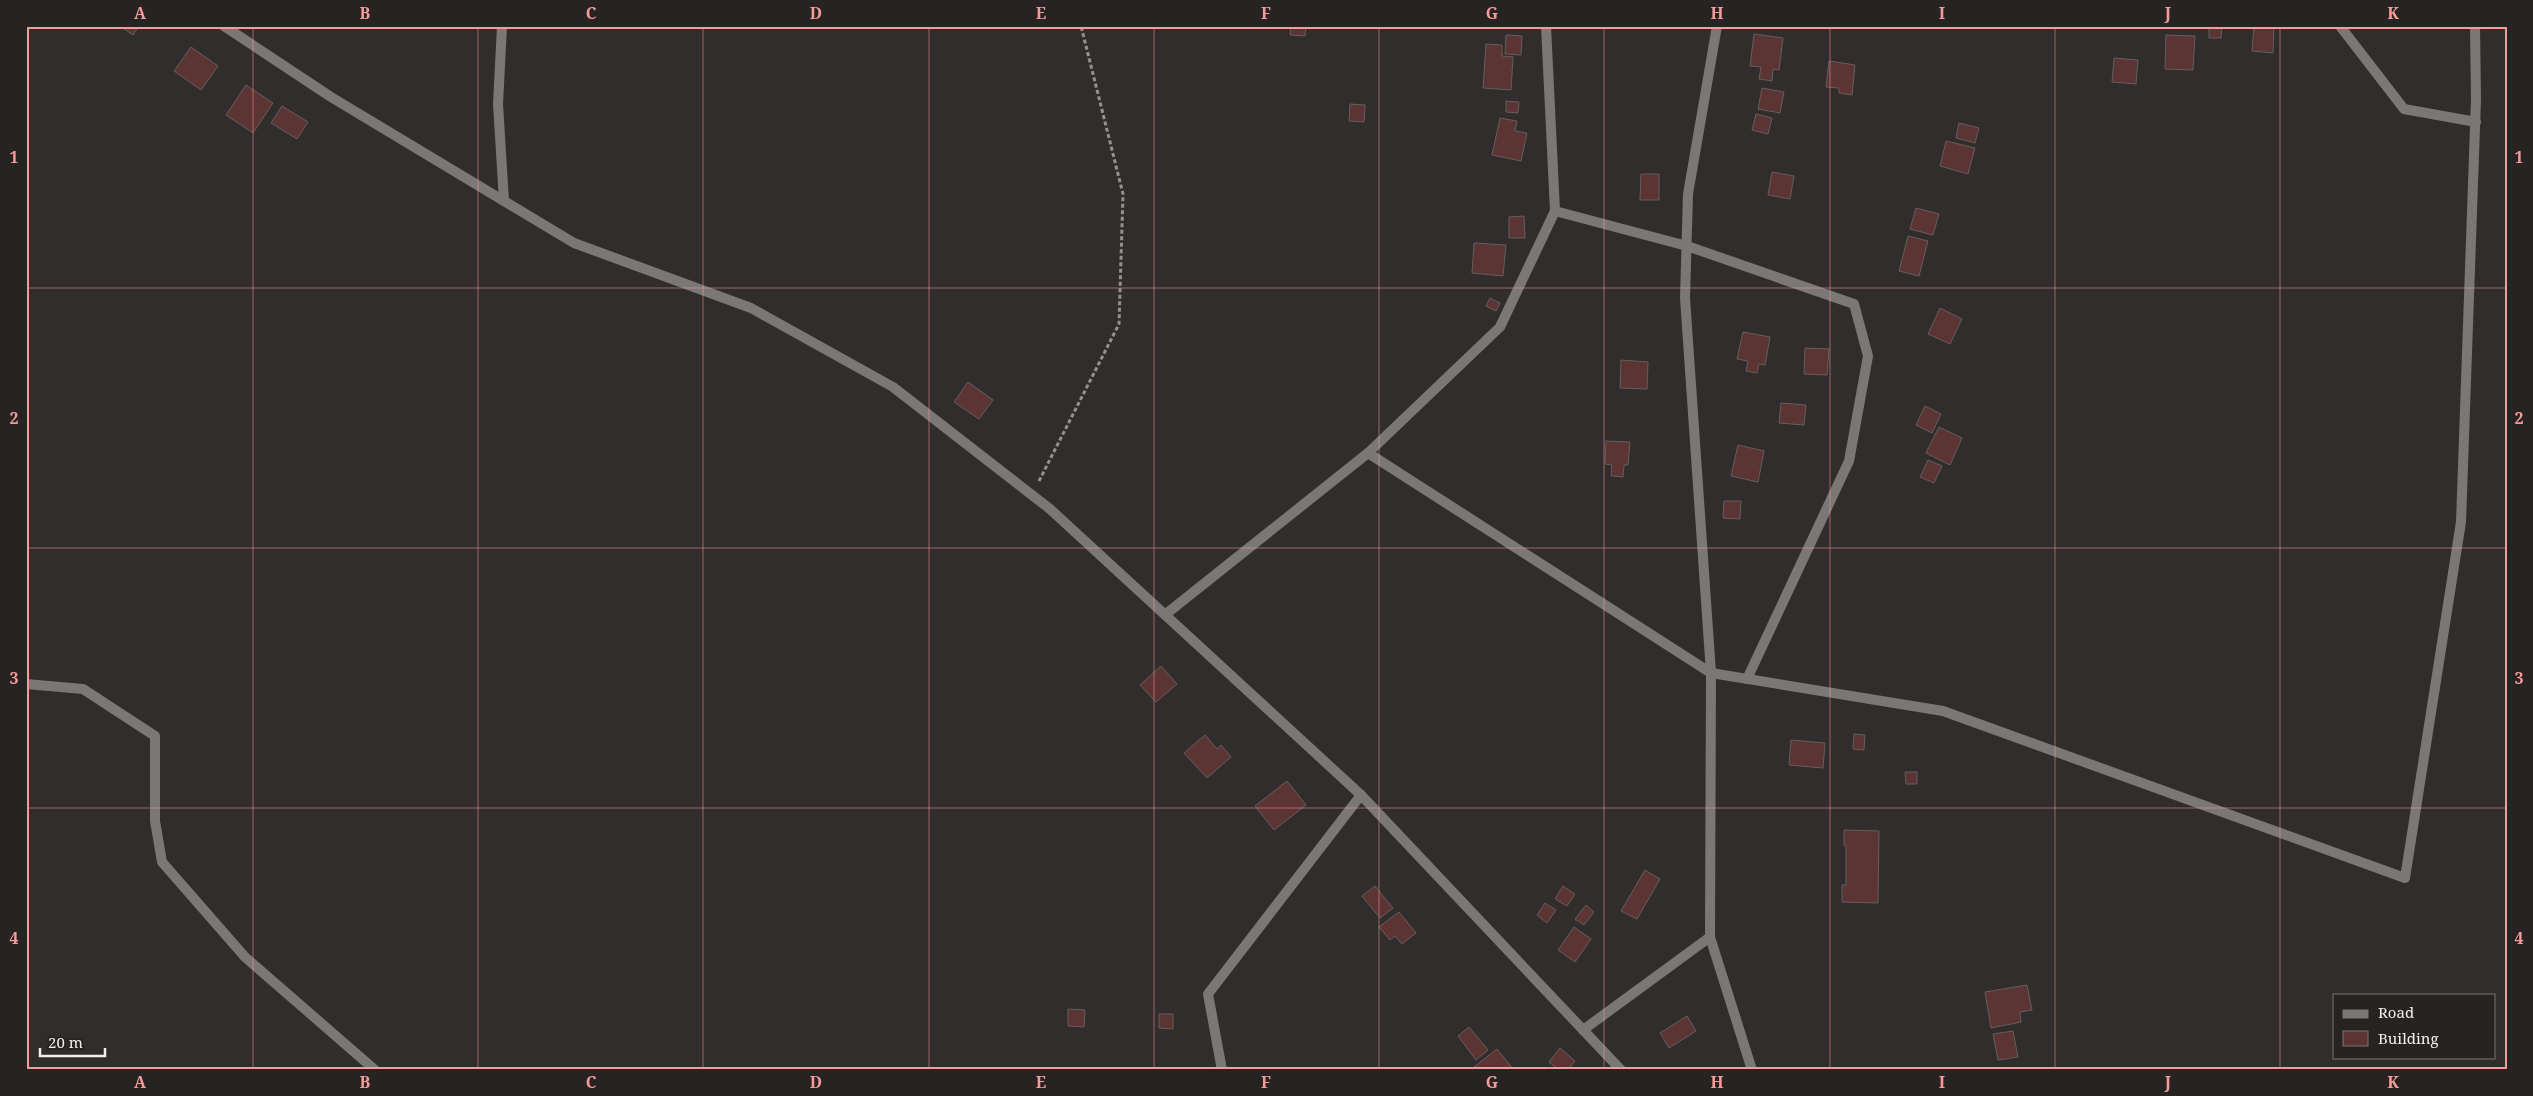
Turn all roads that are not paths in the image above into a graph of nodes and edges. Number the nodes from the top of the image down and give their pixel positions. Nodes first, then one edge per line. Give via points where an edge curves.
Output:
1 (224, 26) edge
2 (502, 26) edge
3 (1546, 26) edge
4 (1717, 26) edge
5 (2340, 26) edge
6 (2475, 26) edge
7 (2476, 122) junction
8 (504, 201) junction
9 (1555, 211) junction
10 (1686, 246) junction
11 (1368, 453) junction
12 (1166, 614) junction
13 (1711, 673) junction
14 (1747, 679) junction
15 (26, 684) edge
16 (1361, 795) junction
17 (1710, 937) junction
18 (1583, 1030) junction
19 (375, 1070) edge
20 (1222, 1070) edge
21 (1621, 1070) edge
22 (1752, 1070) edge

1 - 8 street via 331,97
2 - 8 street via 498,104
3 - 9 street
4 - 10 street via 1688,194
5 - 7 street via 2404,109
6 - 7 street
7 - 14 street via 2461,522 2405,878 1943,710
8 - 12 street via 574,243 759,312 893,387 1032,495
9 - 10 street
9 - 11 street via 1500,327
10 - 13 street via 1685,298
10 - 14 street via 1854,304 1868,356 1849,461
11 - 12 street
11 - 13 street
12 - 16 street
13 - 14 street
13 - 17 street
15 - 19 street via 82,689 156,736 155,821 162,862 245,957
16 - 18 street
16 - 20 street via 1208,994
17 - 18 street
17 - 22 street
18 - 21 street

